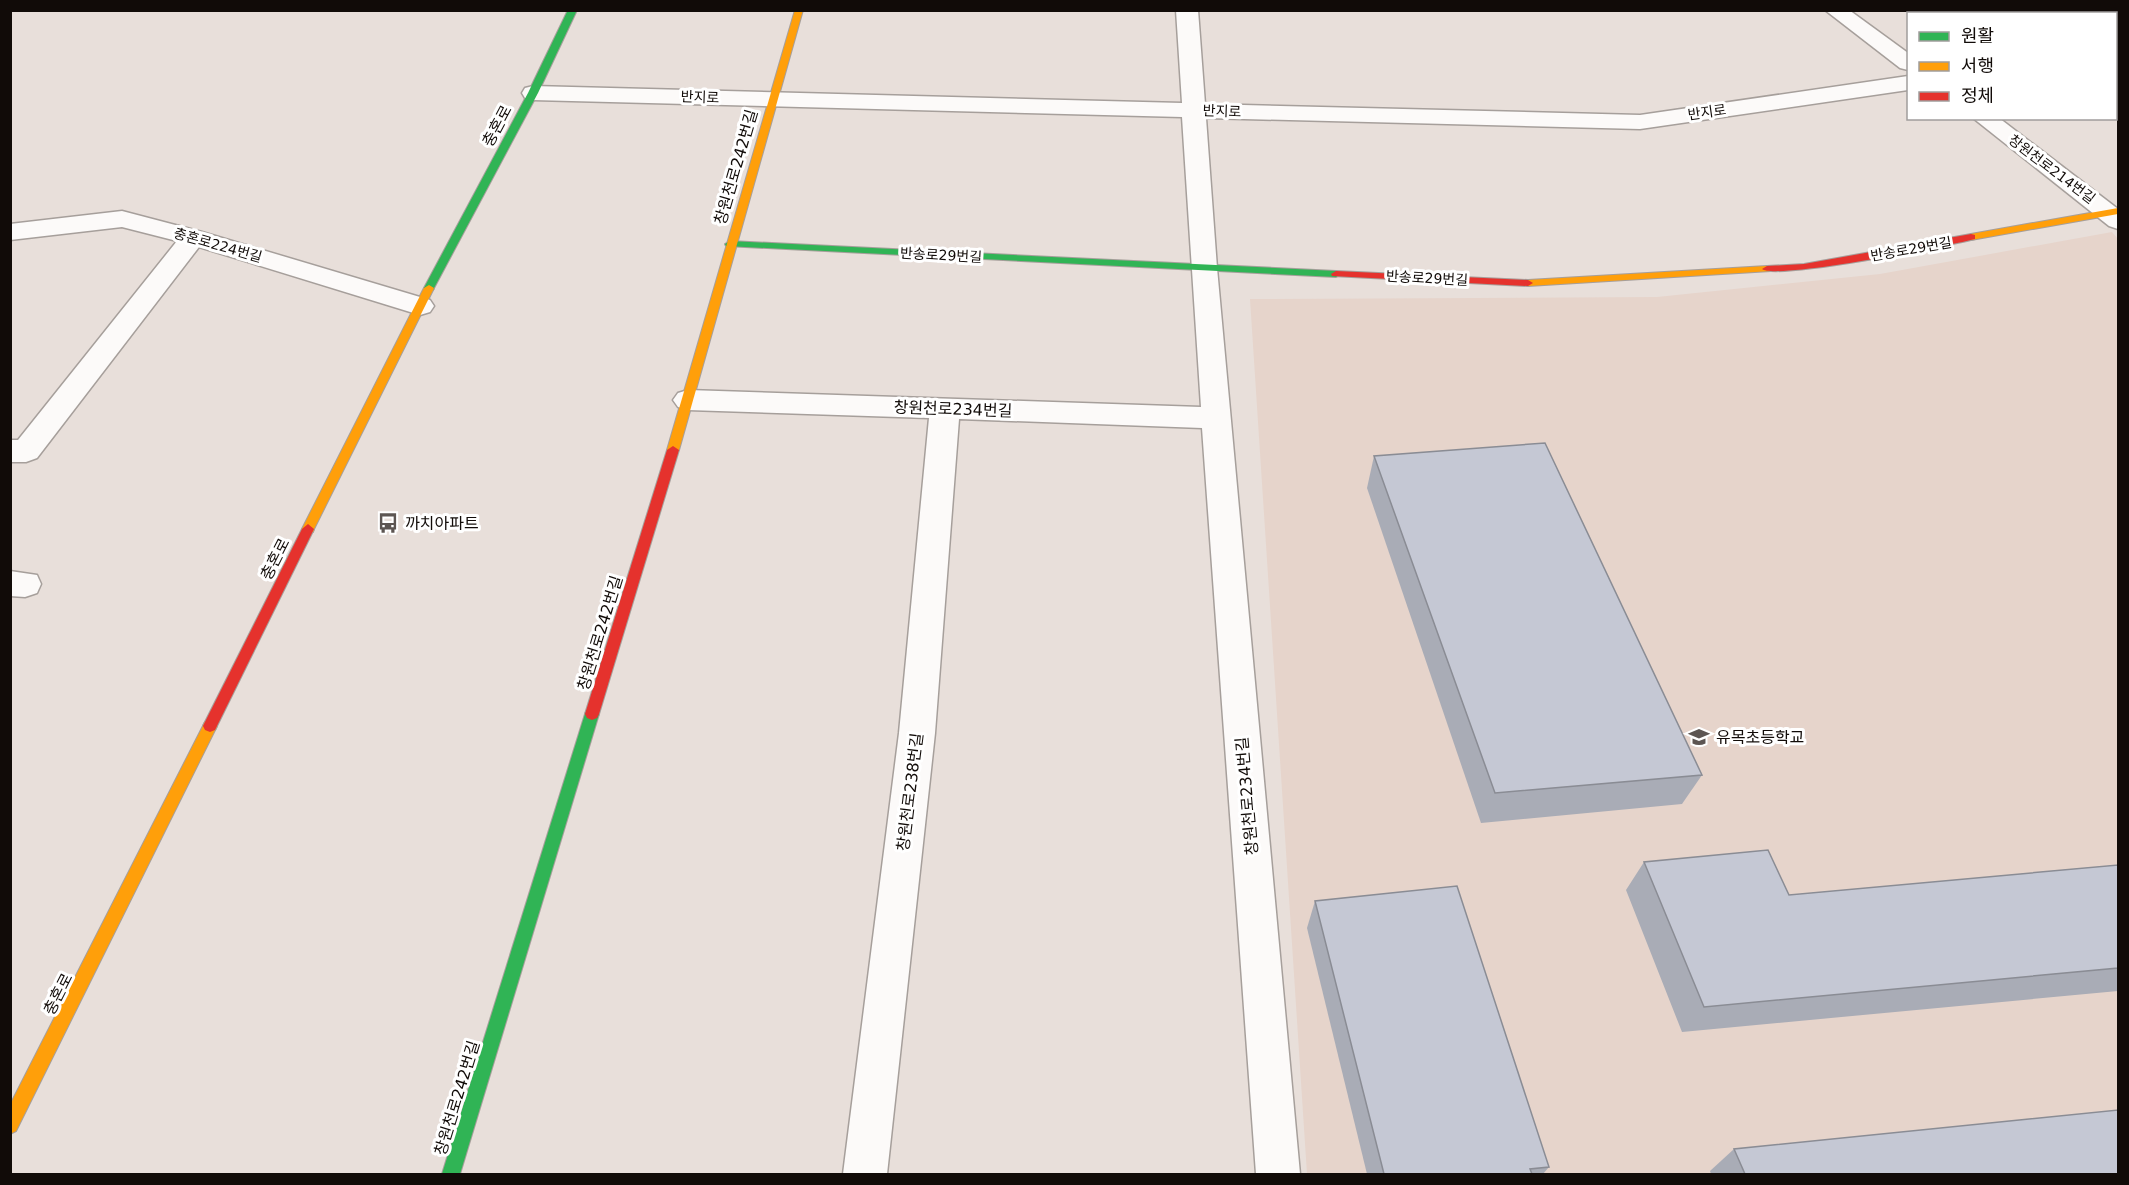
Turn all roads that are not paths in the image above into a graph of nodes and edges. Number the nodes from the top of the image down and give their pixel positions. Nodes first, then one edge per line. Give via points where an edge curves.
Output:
1 (573, 10) edge
2 (799, 10) edge
3 (1187, 10) edge
4 (1834, 10) edge
5 (1907, 62) edge
6 (1907, 83) edge
7 (533, 93) junction
8 (773, 99) junction
9 (1192, 110) junction
10 (1987, 120) edge
11 (2116, 215) edge
12 (10, 232) edge
13 (193, 237) junction
14 (730, 244) junction
15 (1204, 268) junction
16 (420, 306) junction
17 (688, 400) junction
18 (945, 408) junction
19 (1217, 418) junction
20 (10, 451) edge
21 (10, 1125) edge
22 (451, 1174) edge
23 (865, 1174) edge
24 (1278, 1174) edge

1 - 7 street, 충혼로
2 - 8 street, 창원천로242번길
3 - 9 street, 창원천로234번길
4 - 5 street
6 - 9 street, 반지로 via 1640,122
7 - 8 street, 반지로
7 - 16 street, 충혼로
8 - 9 street, 반지로
8 - 14 street, 창원천로242번길
9 - 15 street, 창원천로234번길
10 - 11 street, 창원천로214번길
11 - 15 street, 반송로29번길 via 1804,267 1524,283
12 - 13 street, 충혼로224번길 via 122,219
13 - 16 street, 충혼로224번길
13 - 20 street via 26,451
14 - 15 street, 반송로29번길
14 - 17 street, 창원천로242번길
15 - 19 street, 창원천로234번길
16 - 21 street, 충혼로
17 - 18 street, 창원천로234번길
17 - 22 street, 창원천로242번길
18 - 19 street, 창원천로234번길
18 - 23 street, 창원천로238번길 via 917,733
19 - 24 street, 창원천로234번길

